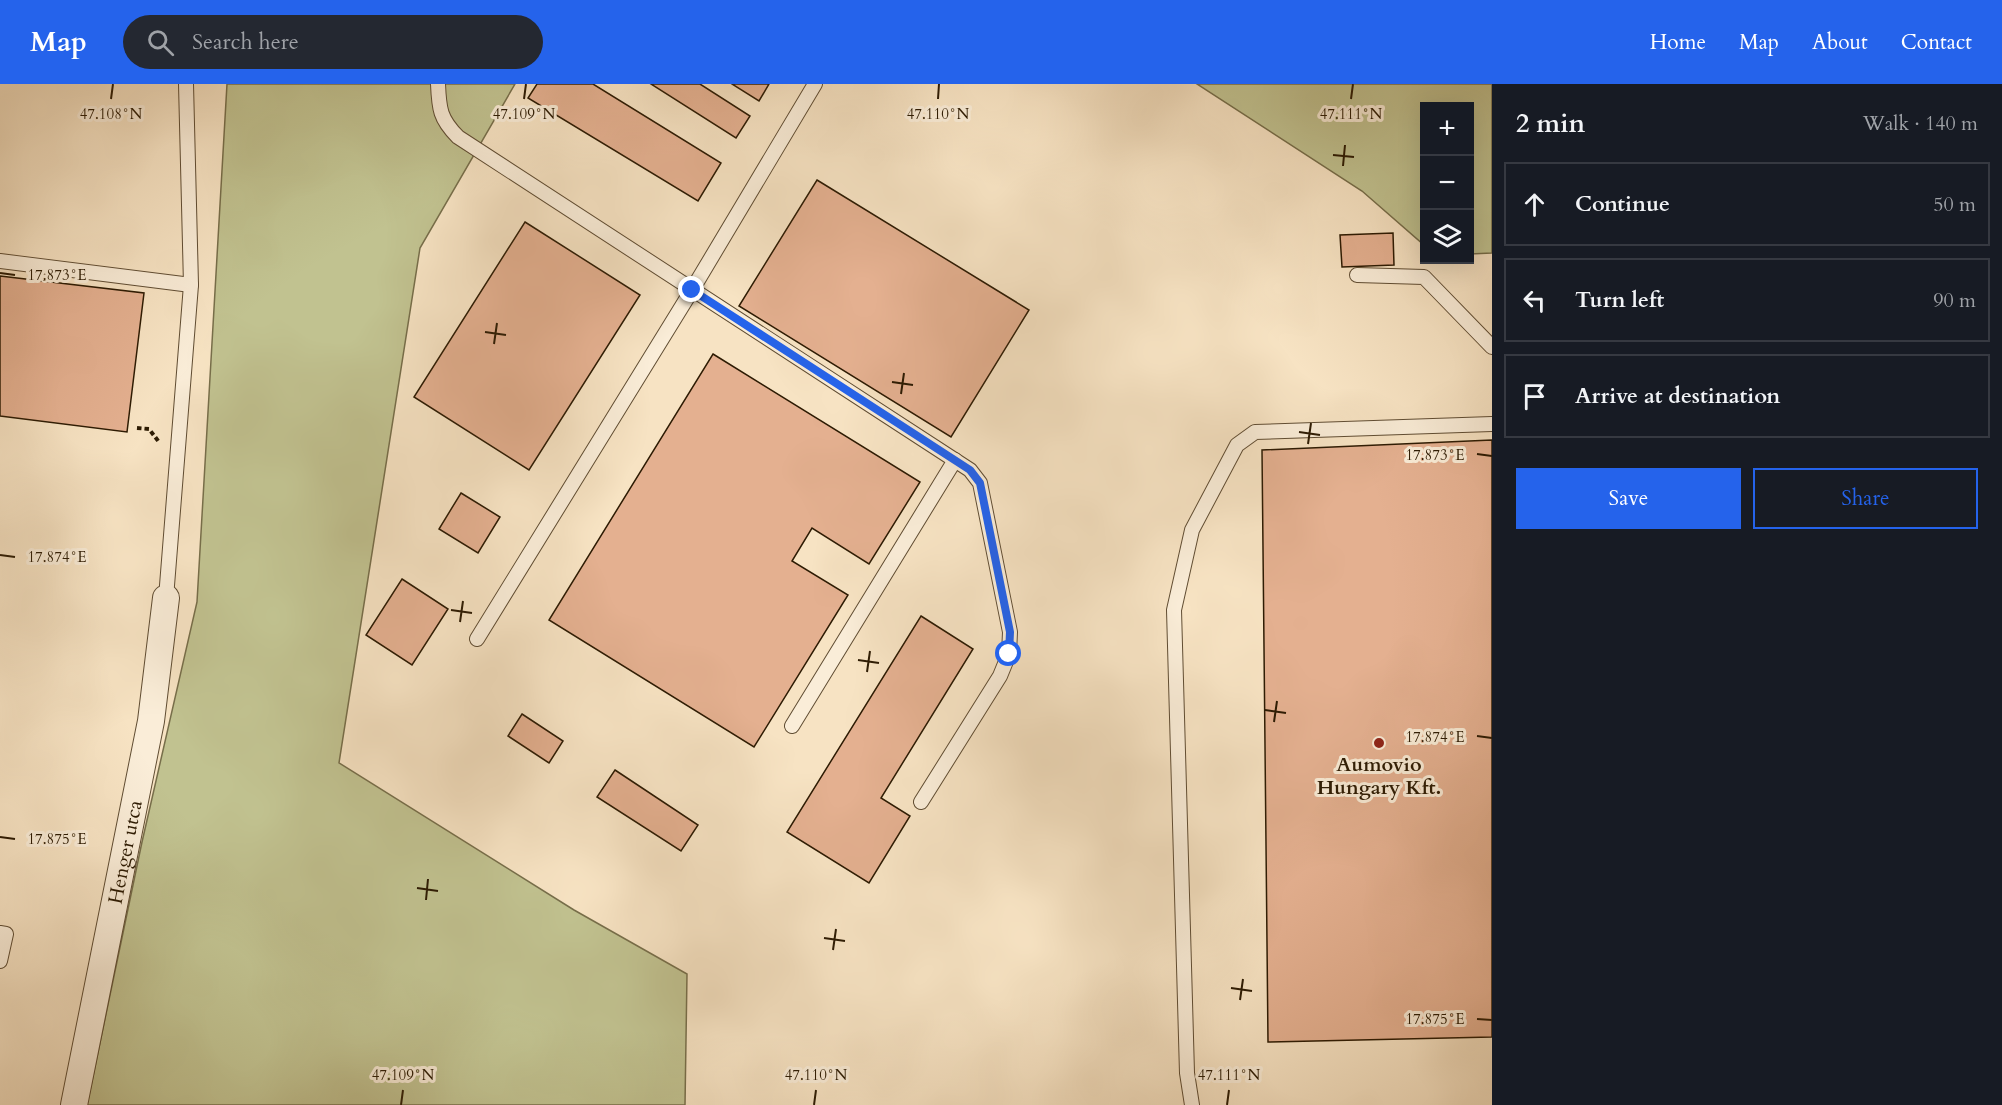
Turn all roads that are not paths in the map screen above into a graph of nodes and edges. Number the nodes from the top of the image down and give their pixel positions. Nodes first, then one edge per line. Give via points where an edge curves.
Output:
1 (186, 84) edge
2 (438, 84) edge
3 (815, 84) edge
4 (0, 261) edge
5 (1357, 275) dead end
6 (191, 285) junction
7 (692, 290) junction
8 (1492, 346) edge
9 (1492, 424) edge
10 (955, 460) junction
11 (166, 597) joint
12 (477, 639) dead end
13 (792, 726) dead end
14 (921, 802) dead end
15 (0, 933) edge
16 (0, 961) edge
17 (74, 1105) edge
18 (1192, 1105) edge

1 - 6 lane
2 - 7 lane via 445,124 458,137
3 - 7 lane
4 - 6 lane
5 - 8 lane via 1424,277
6 - 11 lane
7 - 10 lane
7 - 12 lane
9 - 18 lane via 1255,432 1237,445 1192,530 1174,610 1186,1073
10 - 13 lane
10 - 14 lane via 980,483 1010,632 1009,654 1000,676
11 - 17 street, Henger utca via 151,721
15 - 16 lane via 6,934

